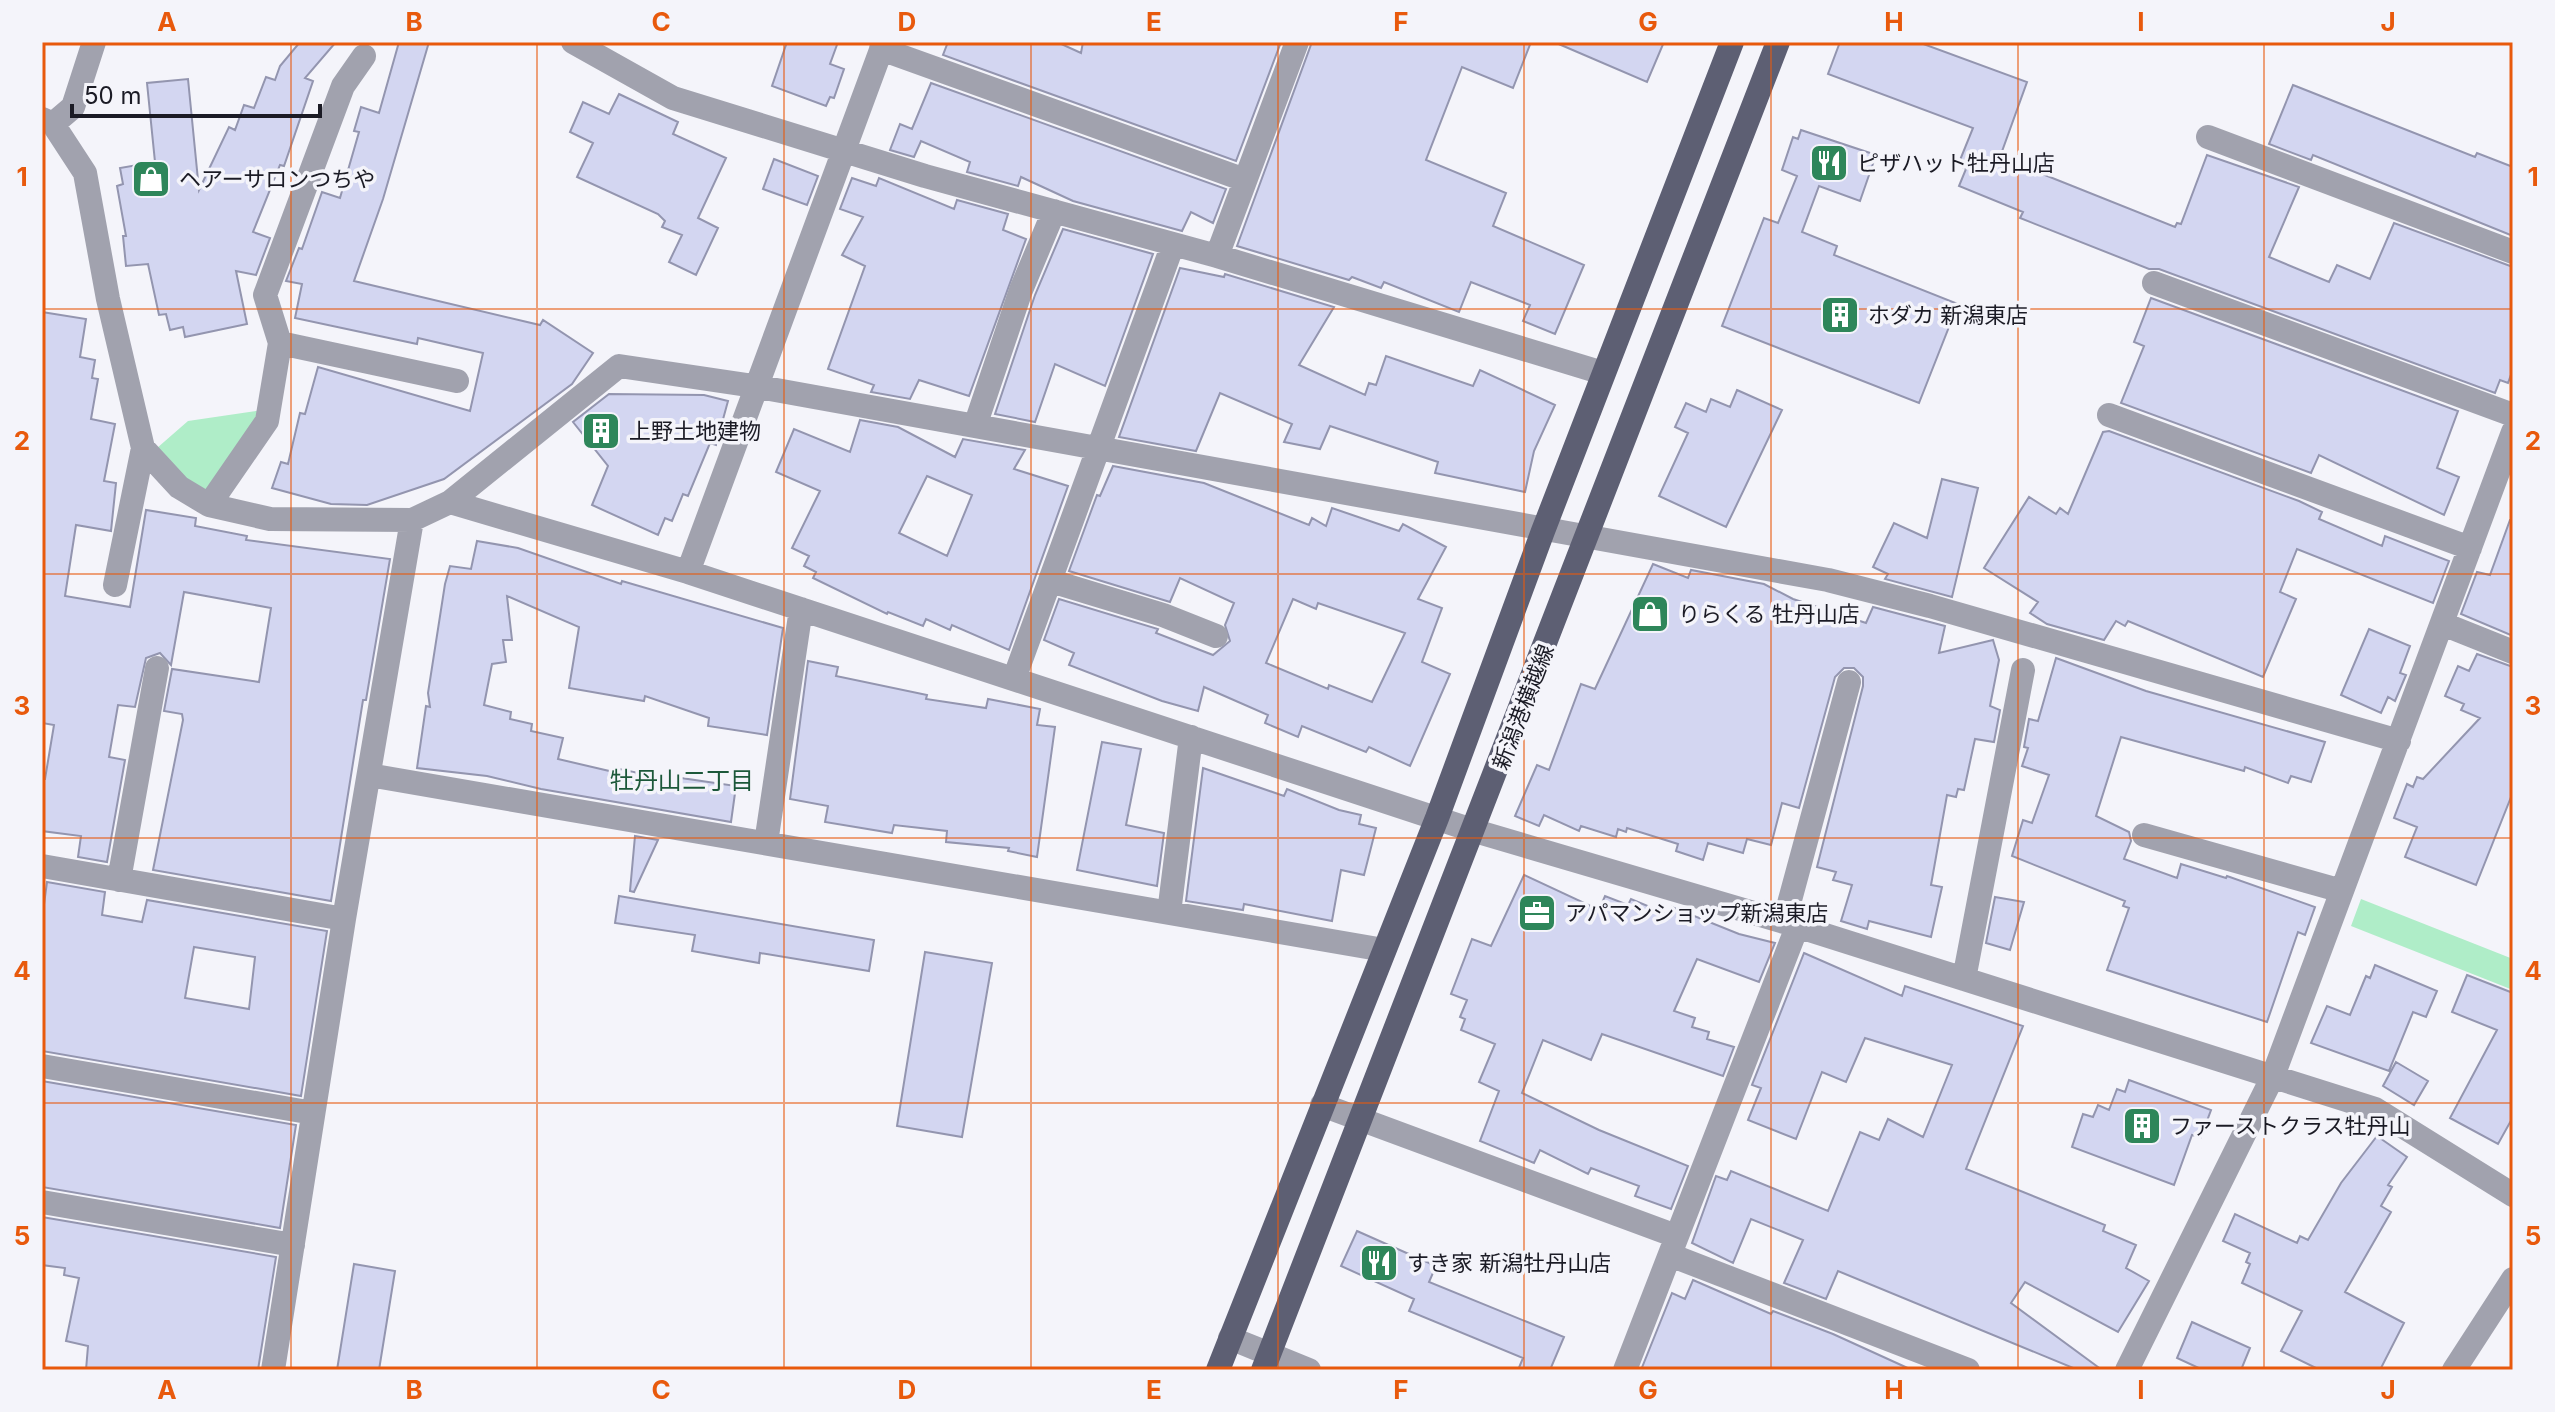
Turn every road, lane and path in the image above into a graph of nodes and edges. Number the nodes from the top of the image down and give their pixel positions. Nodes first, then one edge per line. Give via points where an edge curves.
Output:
1 (94, 42) edge
2 (573, 42) edge
3 (1297, 42) edge
4 (1732, 42) edge
5 (1778, 42) edge
6 (882, 45) edge
7 (364, 56) dead end
8 (48, 121) edge
9 (2208, 137) dead end
10 (843, 152) junction
11 (1245, 180) junction
12 (1054, 211) junction
13 (1173, 244) junction
14 (2513, 252) edge
15 (1217, 256) junction
16 (2154, 283) dead end
17 (280, 343) junction
18 (1603, 373) junction
19 (457, 381) dead end
20 (754, 386) junction
21 (2109, 415) dead end
22 (2513, 415) edge
23 (975, 426) junction
24 (2513, 432) edge
25 (143, 448) junction
26 (1101, 449) junction
27 (2504, 486) edge
28 (450, 502) junction
29 (209, 505) junction
30 (412, 520) junction
31 (1543, 531) junction
32 (1588, 538) junction
33 (2470, 548) junction
34 (688, 572) junction
35 (1051, 581) junction
36 (115, 585) dead end
37 (801, 609) junction
38 (2443, 624) junction
39 (1216, 636) dead end
40 (2513, 652) edge
41 (157, 668) dead end
42 (2023, 670) dead end
43 (1014, 679) junction
44 (1849, 682) dead end
45 (1191, 737) junction
46 (2399, 741) junction
47 (369, 775) junction
48 (1437, 818) junction
49 (1475, 831) junction
50 (2144, 835) dead end
51 (766, 843) junction
52 (42, 866) edge
53 (119, 880) junction
54 (2342, 891) junction
55 (1169, 913) junction
56 (344, 919) junction
57 (1790, 924) junction
58 (1384, 950) junction
59 (1964, 979) junction
60 (42, 1066) edge
61 (2273, 1076) junction
62 (1322, 1105) junction
63 (313, 1113) junction
64 (1363, 1120) junction
65 (2513, 1195) edge
66 (42, 1202) edge
67 (293, 1245) junction
68 (1673, 1246) junction
69 (2513, 1279) edge
70 (1230, 1338) junction
71 (1267, 1362) edge
72 (273, 1370) edge
73 (1218, 1370) edge
74 (1309, 1370) edge
75 (1625, 1370) edge
76 (1968, 1370) edge
77 (2127, 1370) edge
78 (2454, 1370) edge

1 - 8 street via 73,107
2 - 10 street via 673,98
3 - 11 street
4 - 18 main road, 新潟港横越線
5 - 32 main road, 新潟港横越線
6 - 10 street
6 - 11 street
7 - 17 street via 343,86 265,295
8 - 25 street via 85,173
9 - 14 street
10 - 12 street
10 - 20 street
11 - 15 street
12 - 13 street
12 - 23 street
13 - 15 street
13 - 26 street
15 - 18 street
16 - 22 street
17 - 19 street
17 - 29 street via 267,421
18 - 31 main road, 新潟港横越線
20 - 23 street
20 - 28 street via 619,366
20 - 34 street
21 - 33 street
23 - 26 street
24 - 27 street
25 - 29 street via 179,487
25 - 36 street
26 - 31 street
26 - 35 street
27 - 33 street
28 - 30 street
28 - 34 street
29 - 30 street via 270,519
30 - 47 street
31 - 32 street
31 - 48 main road, 新潟港横越線
32 - 46 street via 1828,580
32 - 49 main road, 新潟港横越線
33 - 38 street
34 - 37 street
35 - 39 street
35 - 43 street
37 - 43 street
37 - 51 street
38 - 40 street
38 - 46 street
41 - 53 street
42 - 59 street
43 - 45 street
44 - 57 street
45 - 48 street
45 - 55 street
46 - 54 street
47 - 51 street
47 - 56 street
48 - 49 street
48 - 58 main road, 新潟港横越線
49 - 57 street
49 - 64 main road, 新潟港横越線
50 - 54 street
51 - 55 street
52 - 53 street
53 - 56 street
54 - 61 street
55 - 58 street
56 - 63 street
57 - 59 street
57 - 68 street
58 - 62 main road, 新潟港横越線
59 - 61 street
60 - 63 street
61 - 65 street via 2375,1109
61 - 77 street
62 - 64 street
62 - 70 main road, 新潟港横越線
63 - 67 street
64 - 68 street
64 - 71 main road, 新潟港横越線
66 - 67 street
67 - 72 street
68 - 75 street
68 - 76 street
69 - 78 street
70 - 71 street
70 - 73 main road, 新潟港横越線
71 - 74 street

